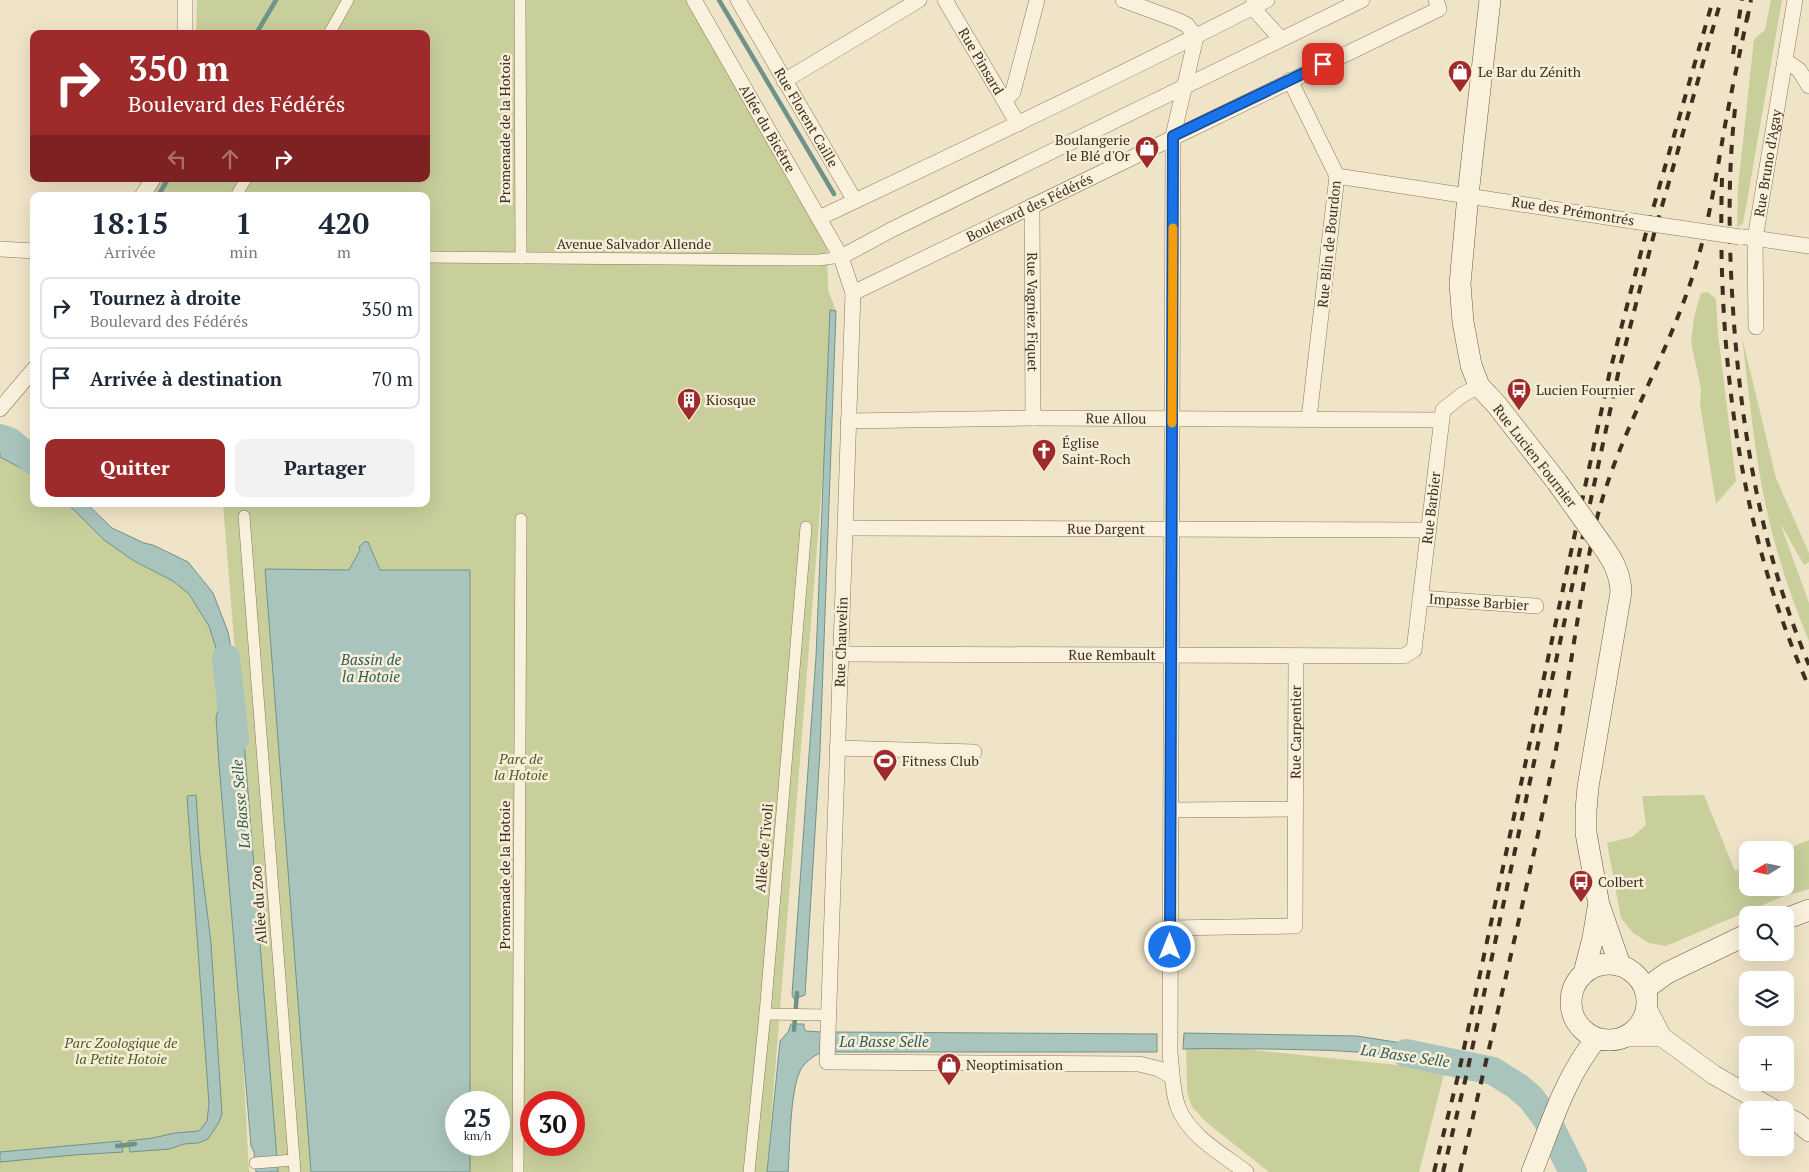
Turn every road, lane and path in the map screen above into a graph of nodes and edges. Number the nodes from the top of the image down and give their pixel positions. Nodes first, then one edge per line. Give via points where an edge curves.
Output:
1 (185, 0) edge
2 (348, 0) edge
3 (520, 0) edge
4 (694, 0) edge
5 (738, 0) edge
6 (919, 0) edge
7 (945, 0) edge
8 (1037, 0) edge
9 (1123, 0) edge
10 (1267, 0) edge
11 (1362, 0) edge
12 (1436, 0) edge
13 (1490, 0) edge
14 (1795, 0) edge
15 (1253, 4) edge
16 (186, 30) edge
17 (331, 30) edge
18 (1196, 37) junction
19 (1281, 39) junction
20 (1785, 60) junction
21 (1290, 80) junction
22 (784, 81) junction
23 (1809, 86) edge
24 (1184, 87) junction
25 (1005, 101) junction
26 (1018, 124) junction
27 (1173, 136) junction
28 (1337, 176) junction
29 (1468, 195) junction
30 (854, 201) junction
31 (1032, 206) junction
32 (819, 218) junction
33 (1747, 238) junction
34 (1809, 246) edge
35 (0, 249) edge
36 (30, 251) edge
37 (430, 257) edge
38 (841, 257) junction
39 (521, 258) junction
40 (853, 293) junction
41 (1756, 327) dead end
42 (30, 375) edge
43 (1479, 386) junction
44 (0, 409) edge
45 (1033, 418) junction
46 (1309, 418) junction
47 (1172, 419) junction
48 (1442, 420) junction
49 (848, 421) junction
50 (244, 516) dead end
51 (521, 519) dead end
52 (806, 527) dead end
53 (845, 528) junction
54 (1172, 530) junction
55 (1429, 530) junction
56 (1420, 598) junction
57 (1536, 606) dead end
58 (1414, 650) joint
59 (840, 654) junction
60 (1171, 655) junction
61 (1296, 656) junction
62 (837, 748) junction
63 (974, 752) dead end
64 (1295, 809) junction
65 (1171, 810) junction
66 (1599, 905) junction
67 (1807, 911) edge
68 (1794, 916) edge
69 (1171, 928) junction
70 (1739, 938) edge
71 (1620, 965) junction
72 (1584, 973) junction
73 (1646, 998) junction
74 (765, 1014) junction
75 (827, 1022) junction
76 (1628, 1037) junction
77 (1662, 1037) junction
78 (1596, 1039) junction
79 (1172, 1077) junction
80 (1759, 1101) edge
81 (1794, 1122) edge
82 (1809, 1132) edge
83 (294, 1160) junction
84 (255, 1163) dead end
85 (1535, 1165) edge
86 (295, 1172) edge
87 (518, 1172) edge
88 (749, 1172) edge
89 (1246, 1172) edge

1 - 16 street
2 - 17 street
3 - 39 street, Promenade de la Hotoie
4 - 32 street, Allée du Bicêtre
5 - 22 street, Rue Florent Caille
6 - 22 street
7 - 25 street, Rue Pinsard
8 - 25 street via 1012,92
9 - 18 street via 1187,25
10 - 15 street
11 - 19 street
12 - 21 street, Boulevard des Fédérés via 1439,9
13 - 29 main road, Rue Lucien Fournier
14 - 20 street, Rue Bruno d'Agay
15 - 18 street
15 - 19 street
18 - 24 street
18 - 26 street
19 - 24 street
20 - 23 street via 1799,70
20 - 33 street, Rue Bruno d'Agay
21 - 27 street, Boulevard des Fédérés
21 - 28 street, Rue Blin de Bourdon
22 - 30 street, Rue Florent Caille
24 - 27 street
24 - 38 street
25 - 26 street, Rue Pinsard
26 - 30 street
27 - 31 street, Boulevard des Fédérés
27 - 47 street
28 - 29 street, Rue des Prémontrés
28 - 46 street, Rue Blin de Bourdon
29 - 33 street, Rue des Prémontrés, bridge
29 - 43 main road, Rue Lucien Fournier via 1460,284 1463,322
30 - 32 street
31 - 40 street, Boulevard des Fédérés
31 - 45 street, Rue Vagniez Fiquet
32 - 38 street, Allée du Bicêtre
33 - 34 street, Rue des Prémontrés
33 - 41 street, Rue Bruno d'Agay
35 - 36 street
37 - 39 street, Avenue Salvador Allende
38 - 39 street, Avenue Salvador Allende via 819,260
38 - 40 street, Rue Chauvelin
40 - 49 street, Rue Chauvelin
42 - 44 street
43 - 48 street, Rue Barbier via 1462,394 1443,410
43 - 66 main road, Rue Lucien Fournier, bridge via 1556,482 1619,572 1621,592 1586,810 1586,833
45 - 47 street, Rue Allou
45 - 49 street, Rue Allou
46 - 47 street, Rue Allou
46 - 48 street, Rue Allou
47 - 54 street
48 - 55 street, Rue Barbier
49 - 53 street, Rue Chauvelin
50 - 83 street, Allée du Zoo
51 - 87 street, Promenade de la Hotoie
52 - 74 street, Allée de Tivoli
53 - 54 street, Rue Dargent
53 - 59 street, Rue Chauvelin
54 - 55 street, Rue Dargent
54 - 60 street
55 - 56 street, Rue Barbier
56 - 57 street, Impasse Barbier
56 - 58 street, Rue Barbier
58 - 61 street, Rue Rembault via 1404,656
59 - 60 street, Rue Rembault
59 - 62 street, Rue Chauvelin
60 - 61 street, Rue Rembault
60 - 65 street
61 - 64 street, Rue Carpentier
62 - 63 street
62 - 75 street, Rue Chauvelin
64 - 65 street
64 - 69 street, Rue Carpentier via 1295,926
65 - 69 street
66 - 71 main road, Rue Lucien Fournier
66 - 72 main road, Rue Lucien Fournier
67 - 68 main road
69 - 79 street
70 - 73 main road via 1667,973
71 - 72 main road via 1595,966
71 - 73 main road via 1634,974
72 - 78 main road via 1575,981 1571,992 1572,1013 1583,1032
73 - 76 main road via 1643,1020
73 - 77 street
74 - 75 street
74 - 88 street, Allée de Tivoli
75 - 79 street, Rue Chauvelin via 827,1062 1139,1064 1159,1069
76 - 77 street
76 - 78 main road via 1608,1041
77 - 80 street via 1714,1075
78 - 85 main road via 1580,1058
79 - 89 street via 1178,1107 1186,1123
81 - 82 street
83 - 84 street
83 - 86 street, Allée du Zoo

